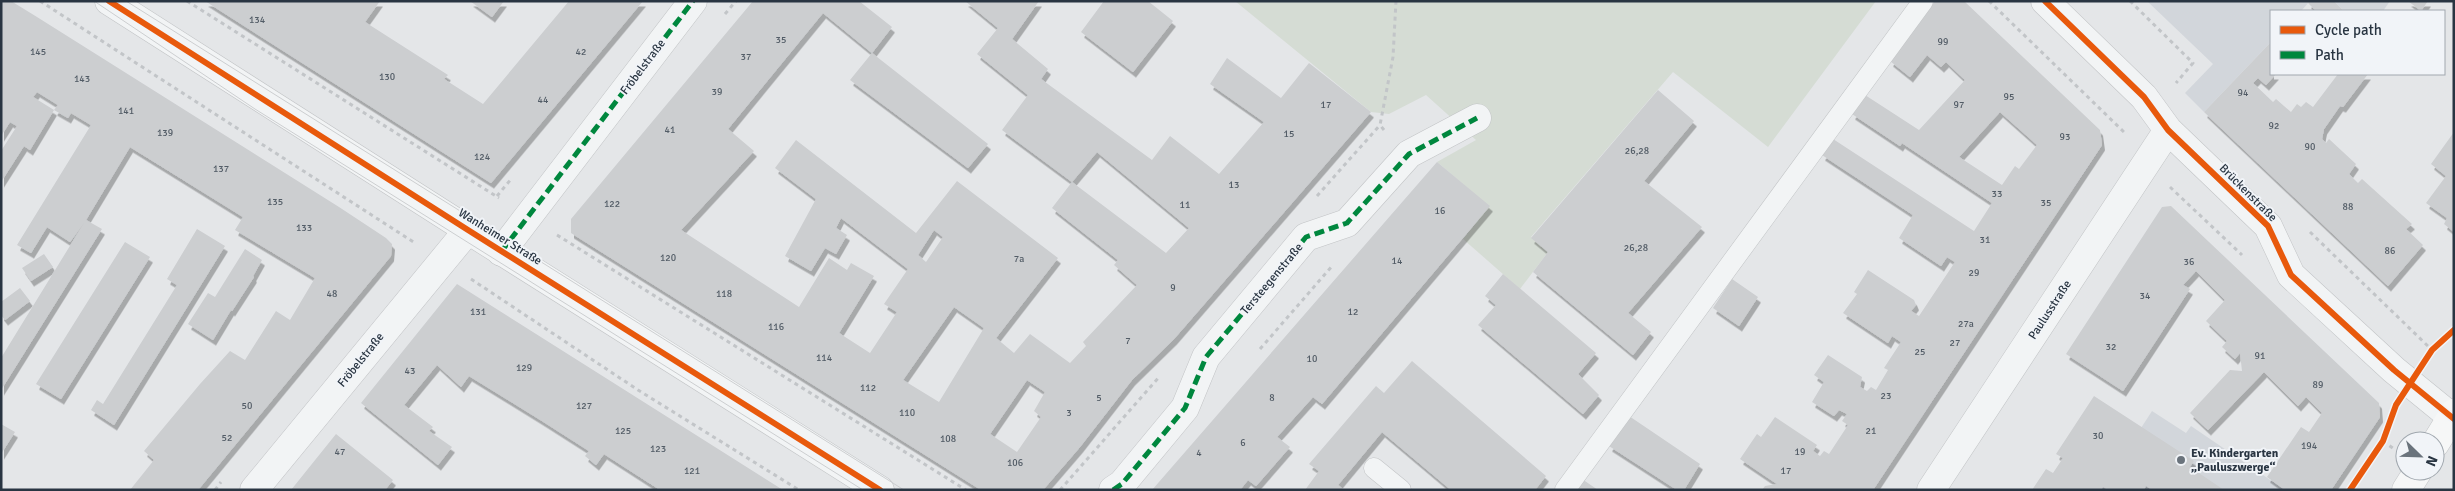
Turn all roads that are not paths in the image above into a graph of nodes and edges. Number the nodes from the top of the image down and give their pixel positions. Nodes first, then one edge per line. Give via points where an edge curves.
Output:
1 (109, 1) edge
2 (137, 1) edge
3 (693, 1) edge
4 (1923, 1) edge
5 (2045, 1) edge
6 (165, 36) junction
7 (1477, 118) dead end
8 (2168, 130) junction
9 (468, 230) junction
10 (502, 252) junction
11 (2453, 416) edge
12 (2443, 431) edge
13 (1374, 468) dead end
14 (254, 490) edge
15 (880, 490) edge
16 (1113, 490) edge
17 (1401, 490) edge
18 (1565, 490) edge
19 (1931, 490) edge

1 - 6 street, Wanheimer Straße
2 - 6 street, Wanheimer Straße
3 - 10 street, Fröbelstraße
4 - 18 lane
5 - 8 street, Brückenstraße via 2144,97
6 - 9 street, Wanheimer Straße
7 - 16 street, Tersteegenstraße via 1408,154 1347,223 1306,237 1206,357 1186,408 1122,484
8 - 11 street, Brückenstraße via 2268,226 2291,275 2411,384
8 - 19 street, Paulusstraße
9 - 10 street, Wanheimer Straße
9 - 14 street, Fröbelstraße
10 - 15 street, Wanheimer Straße
11 - 12 main road
13 - 17 lane

